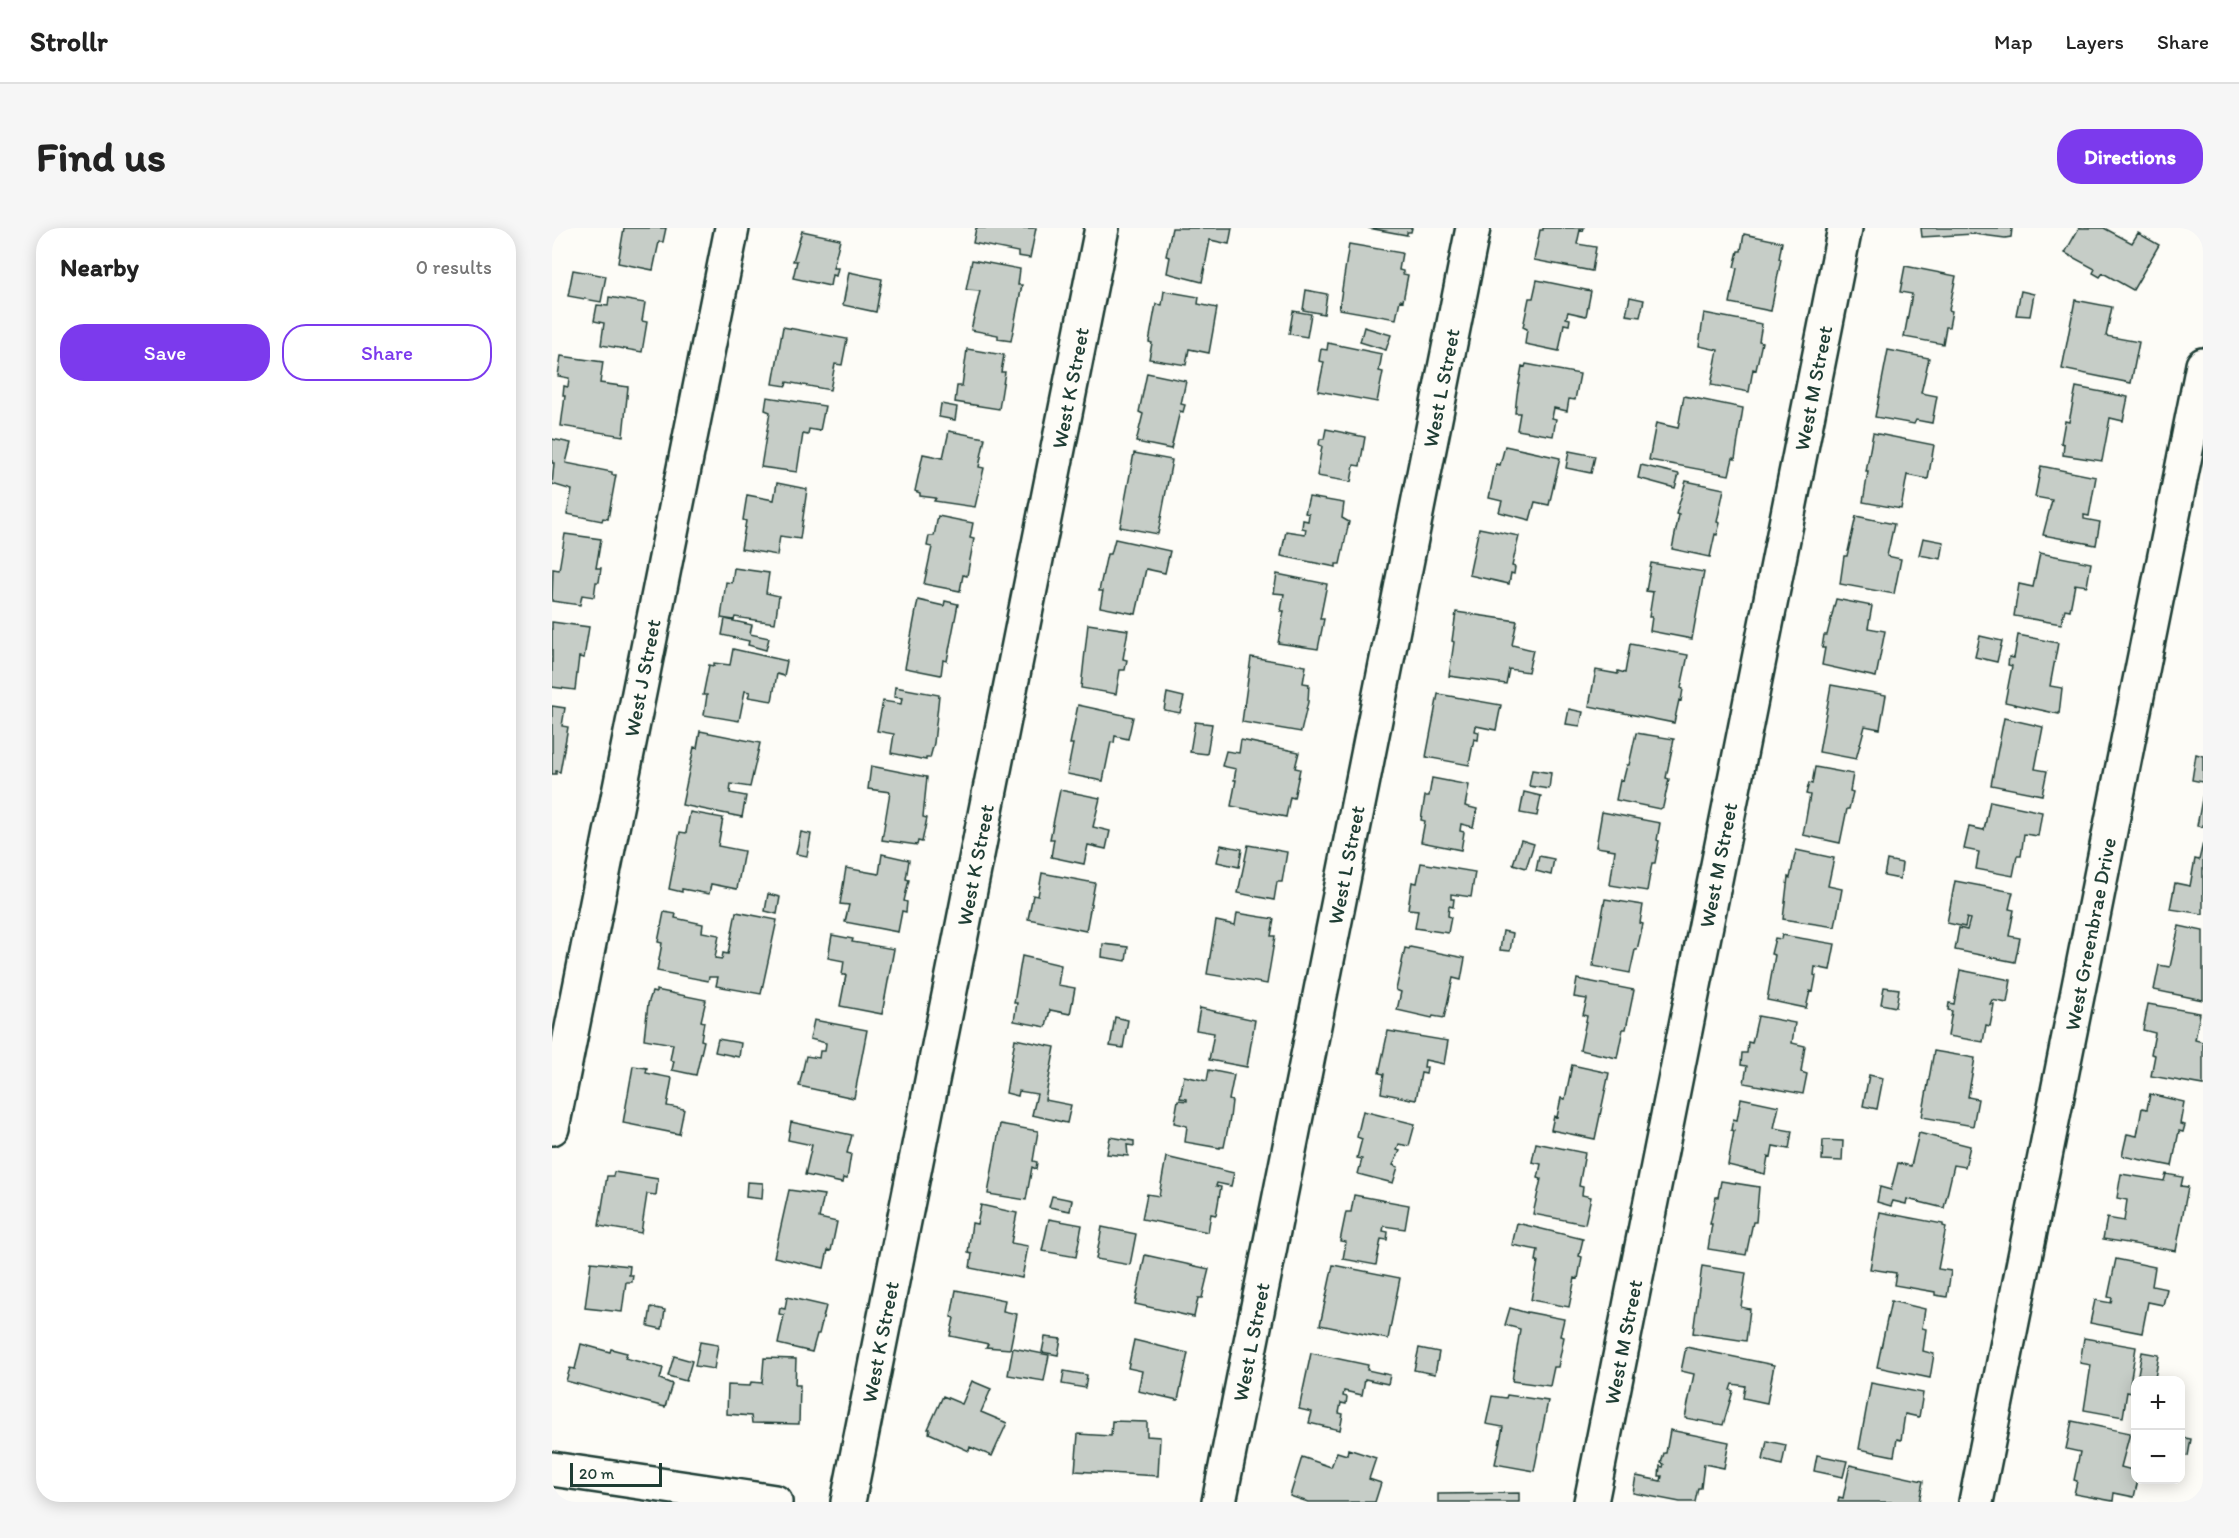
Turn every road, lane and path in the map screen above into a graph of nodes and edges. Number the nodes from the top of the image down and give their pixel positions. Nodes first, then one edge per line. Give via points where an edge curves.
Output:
1 (732, 228) edge
2 (1102, 228) edge
3 (1473, 228) edge
4 (1845, 228) edge
5 (2203, 365) edge
6 (552, 1128) edge
7 (552, 1469) edge
8 (775, 1502) edge
9 (848, 1502) edge
10 (1219, 1502) edge
11 (1591, 1502) edge
12 (1976, 1502) edge

1 - 6 street, West J Street
2 - 9 street, West K Street
3 - 10 street, West L Street
4 - 11 street, West M Street
5 - 12 street, West Greenbrae Drive
7 - 8 street

